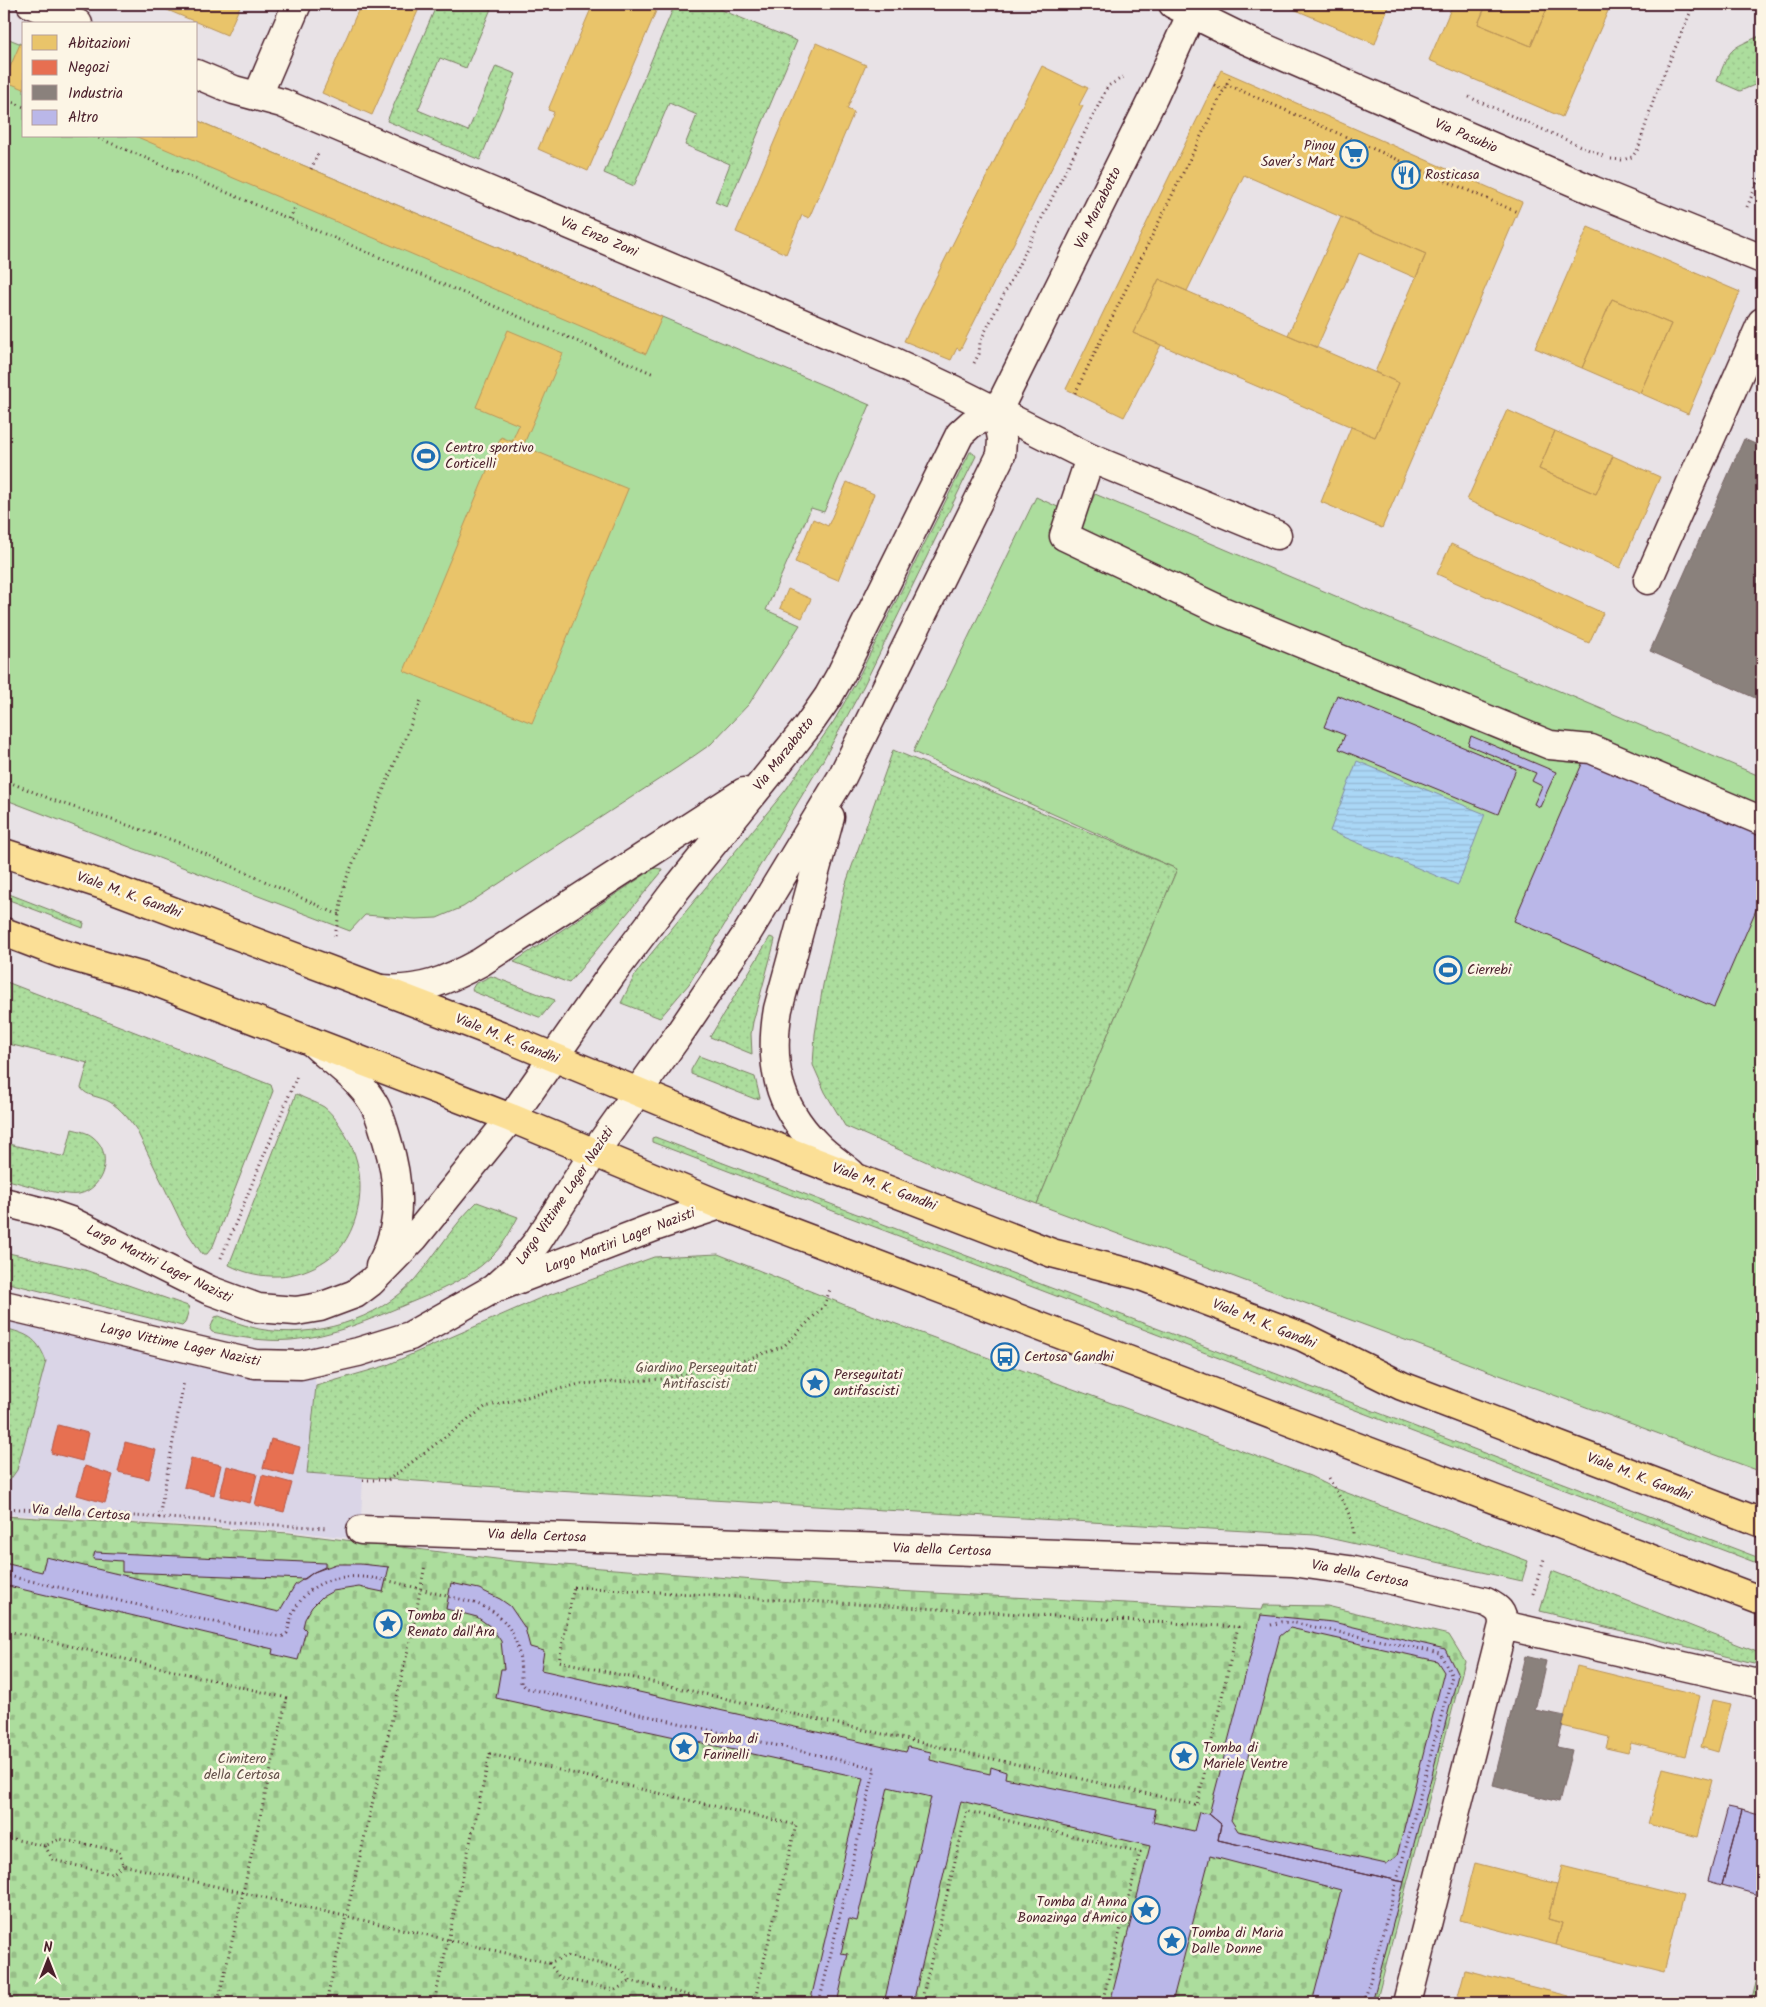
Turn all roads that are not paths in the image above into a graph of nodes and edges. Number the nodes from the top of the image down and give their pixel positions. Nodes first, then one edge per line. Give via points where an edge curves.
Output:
1 (31, 4) edge
2 (297, 4) edge
3 (1187, 7) edge
4 (73, 22) edge
5 (198, 75) edge
6 (258, 95) junction
7 (1762, 259) edge
8 (1762, 322) edge
9 (997, 412) junction
10 (1090, 458) junction
11 (1277, 535) dead end
12 (1648, 580) dead end
13 (766, 777) junction
14 (842, 777) junction
15 (1762, 821) edge
16 (4, 853) edge
17 (4, 932) edge
18 (380, 988) junction
19 (311, 1041) junction
20 (554, 1057) junction
21 (537, 1081) joint
22 (637, 1091) junction
23 (511, 1118) junction
24 (594, 1153) junction
25 (854, 1175) junction
26 (4, 1202) edge
27 (720, 1205) junction
28 (371, 1282) junction
29 (493, 1289) junction
30 (4, 1304) edge
31 (1762, 1523) edge
32 (361, 1530) road end
33 (1762, 1601) edge
34 (1503, 1625) junction
35 (1762, 1684) edge
36 (1406, 2003) edge

1 - 4 street
2 - 6 street
3 - 7 street, Via Pasubio via 1246,40 1592,190
3 - 9 street, Via Marzabotto via 1154,96
5 - 6 street, Via Enzo Zoni via 234,90
6 - 9 street, Via Enzo Zoni via 876,355
8 - 12 street
9 - 10 street, Via Enzo Zoni
9 - 13 street, Via Marzabotto via 971,424 960,434 828,697
9 - 14 street via 1001,455
10 - 11 street, Via Enzo Zoni
10 - 15 street via 1064,536 1220,610 1550,746 1591,749
13 - 18 street via 451,978 402,990
13 - 20 street, Via Marzabotto via 674,892
14 - 22 street via 746,935
14 - 25 street via 778,1009 774,1061 781,1091 798,1123 816,1144
16 - 18 main road, Viale M. K. Gandhi via 103,884
17 - 19 main road via 59,953 143,977
18 - 20 main road, Viale M. K. Gandhi
19 - 23 main road
19 - 28 street, Largo Martiri Lager Nazisti via 372,1100 391,1153 398,1191 395,1226 384,1259
20 - 21 street, Via Marzabotto
20 - 22 main road, Viale M. K. Gandhi
21 - 23 street, Largo Martiri Lager Nazisti
22 - 24 street, Largo Vittime Lager Nazisti
22 - 25 main road, Viale M. K. Gandhi
23 - 24 main road
23 - 28 street, Largo Martiri Lager Nazisti via 414,1238
24 - 27 main road
24 - 29 street, Largo Vittime Lager Nazisti via 537,1242
25 - 31 main road, Viale M. K. Gandhi via 1052,1253 1138,1275 1294,1334 1402,1386
26 - 28 street, Largo Martiri Lager Nazisti via 70,1221 209,1290 258,1308 296,1310 320,1307 355,1294
27 - 29 street, Largo Martiri Lager Nazisti
27 - 33 main road
29 - 30 street, Largo Vittime Lager Nazisti via 410,1336 301,1365 255,1364
32 - 34 street, Via della Certosa via 1292,1562 1350,1570 1486,1602 1503,1616
34 - 35 street
34 - 36 street

